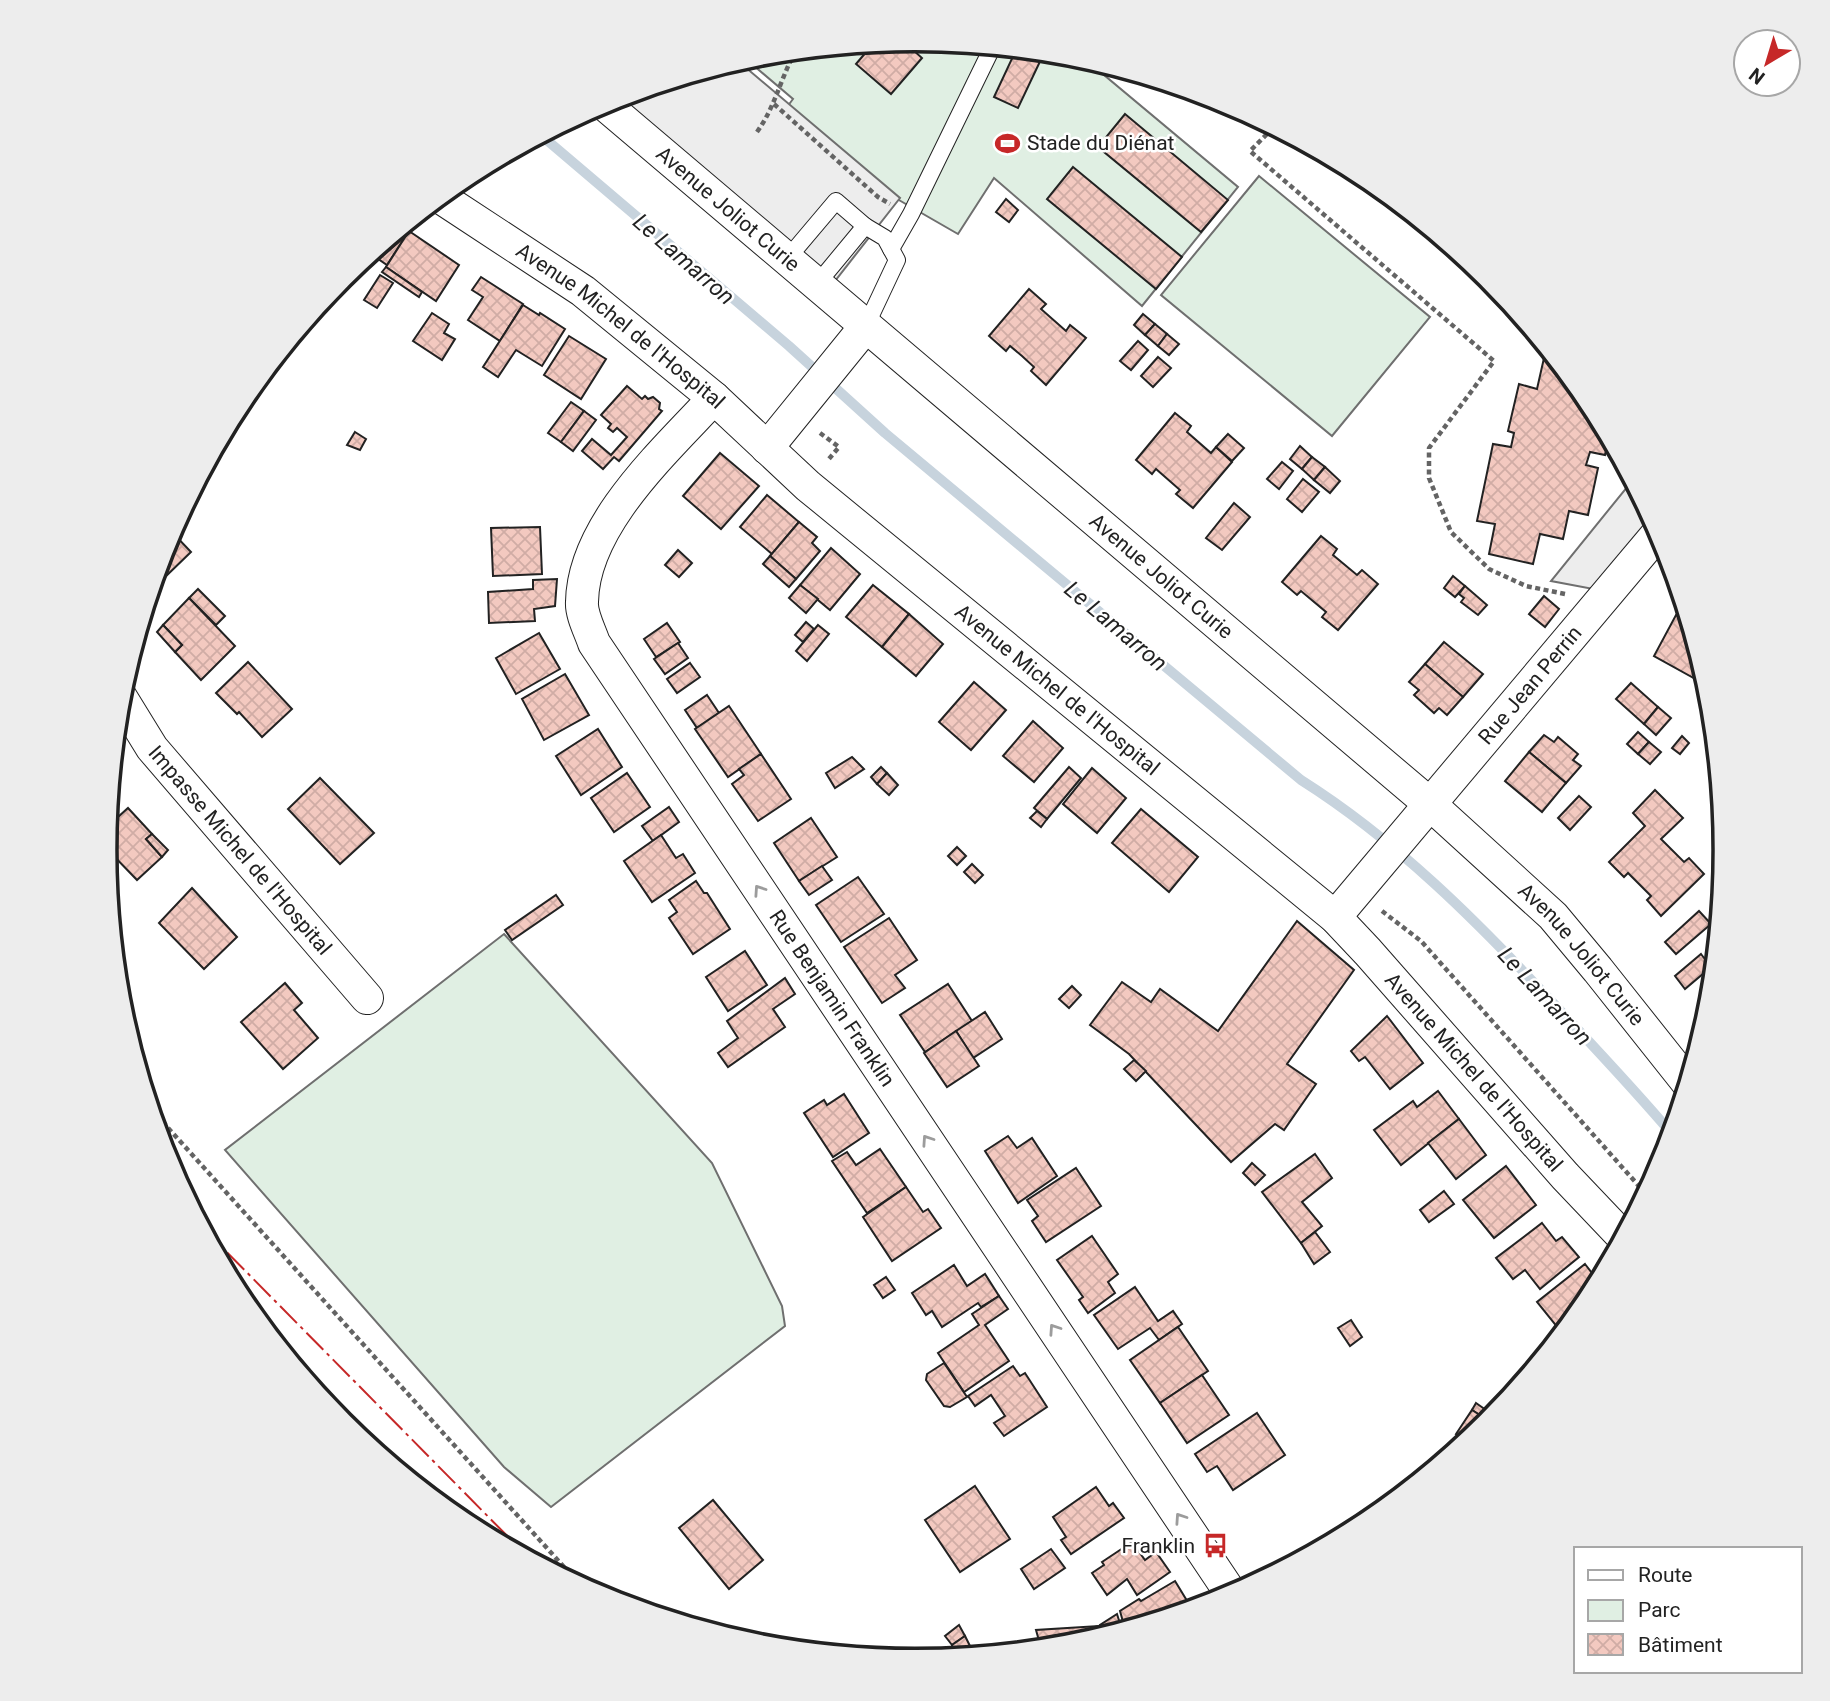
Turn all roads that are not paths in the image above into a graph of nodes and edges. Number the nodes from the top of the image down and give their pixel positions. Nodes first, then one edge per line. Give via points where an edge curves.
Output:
1 (988, 56) edge
2 (613, 112) edge
3 (449, 203) edge
4 (865, 226) junction
5 (891, 249) junction
6 (787, 259) junction
7 (817, 284) junction
8 (866, 326) junction
9 (713, 398) junction
10 (767, 448) junction
11 (1651, 542) edge
12 (129, 711) edge
13 (1431, 805) junction
14 (1335, 917) junction
15 (368, 998) dead end
16 (1681, 1074) edge
17 (1617, 1230) edge
18 (1226, 1585) edge

1 - 5 lane
2 - 6 street, Avenue Joliot Curie
3 - 9 street, Avenue Michel de l'Hospital via 583,290
4 - 5 lane via 885,238
4 - 6 lane via 836,201
4 - 7 lane
5 - 8 lane via 897,260
6 - 7 street, Avenue Joliot Curie
7 - 8 street, Avenue Joliot Curie
8 - 10 street via 842,355 811,414
8 - 13 street, Avenue Joliot Curie
9 - 10 street, Avenue Michel de l'Hospital
18 -> 9 street, Rue Benjamin Franklin via 594,643 581,604 589,557 617,507
10 - 14 street, Avenue Michel de l'Hospital
11 - 13 street, Rue Jean Perrin
12 - 15 street, Impasse Michel de l'Hospital via 152,748
13 - 14 street, Rue Jean Perrin
13 - 16 street, Avenue Joliot Curie via 1553,916
14 - 17 street, Avenue Michel de l'Hospital

